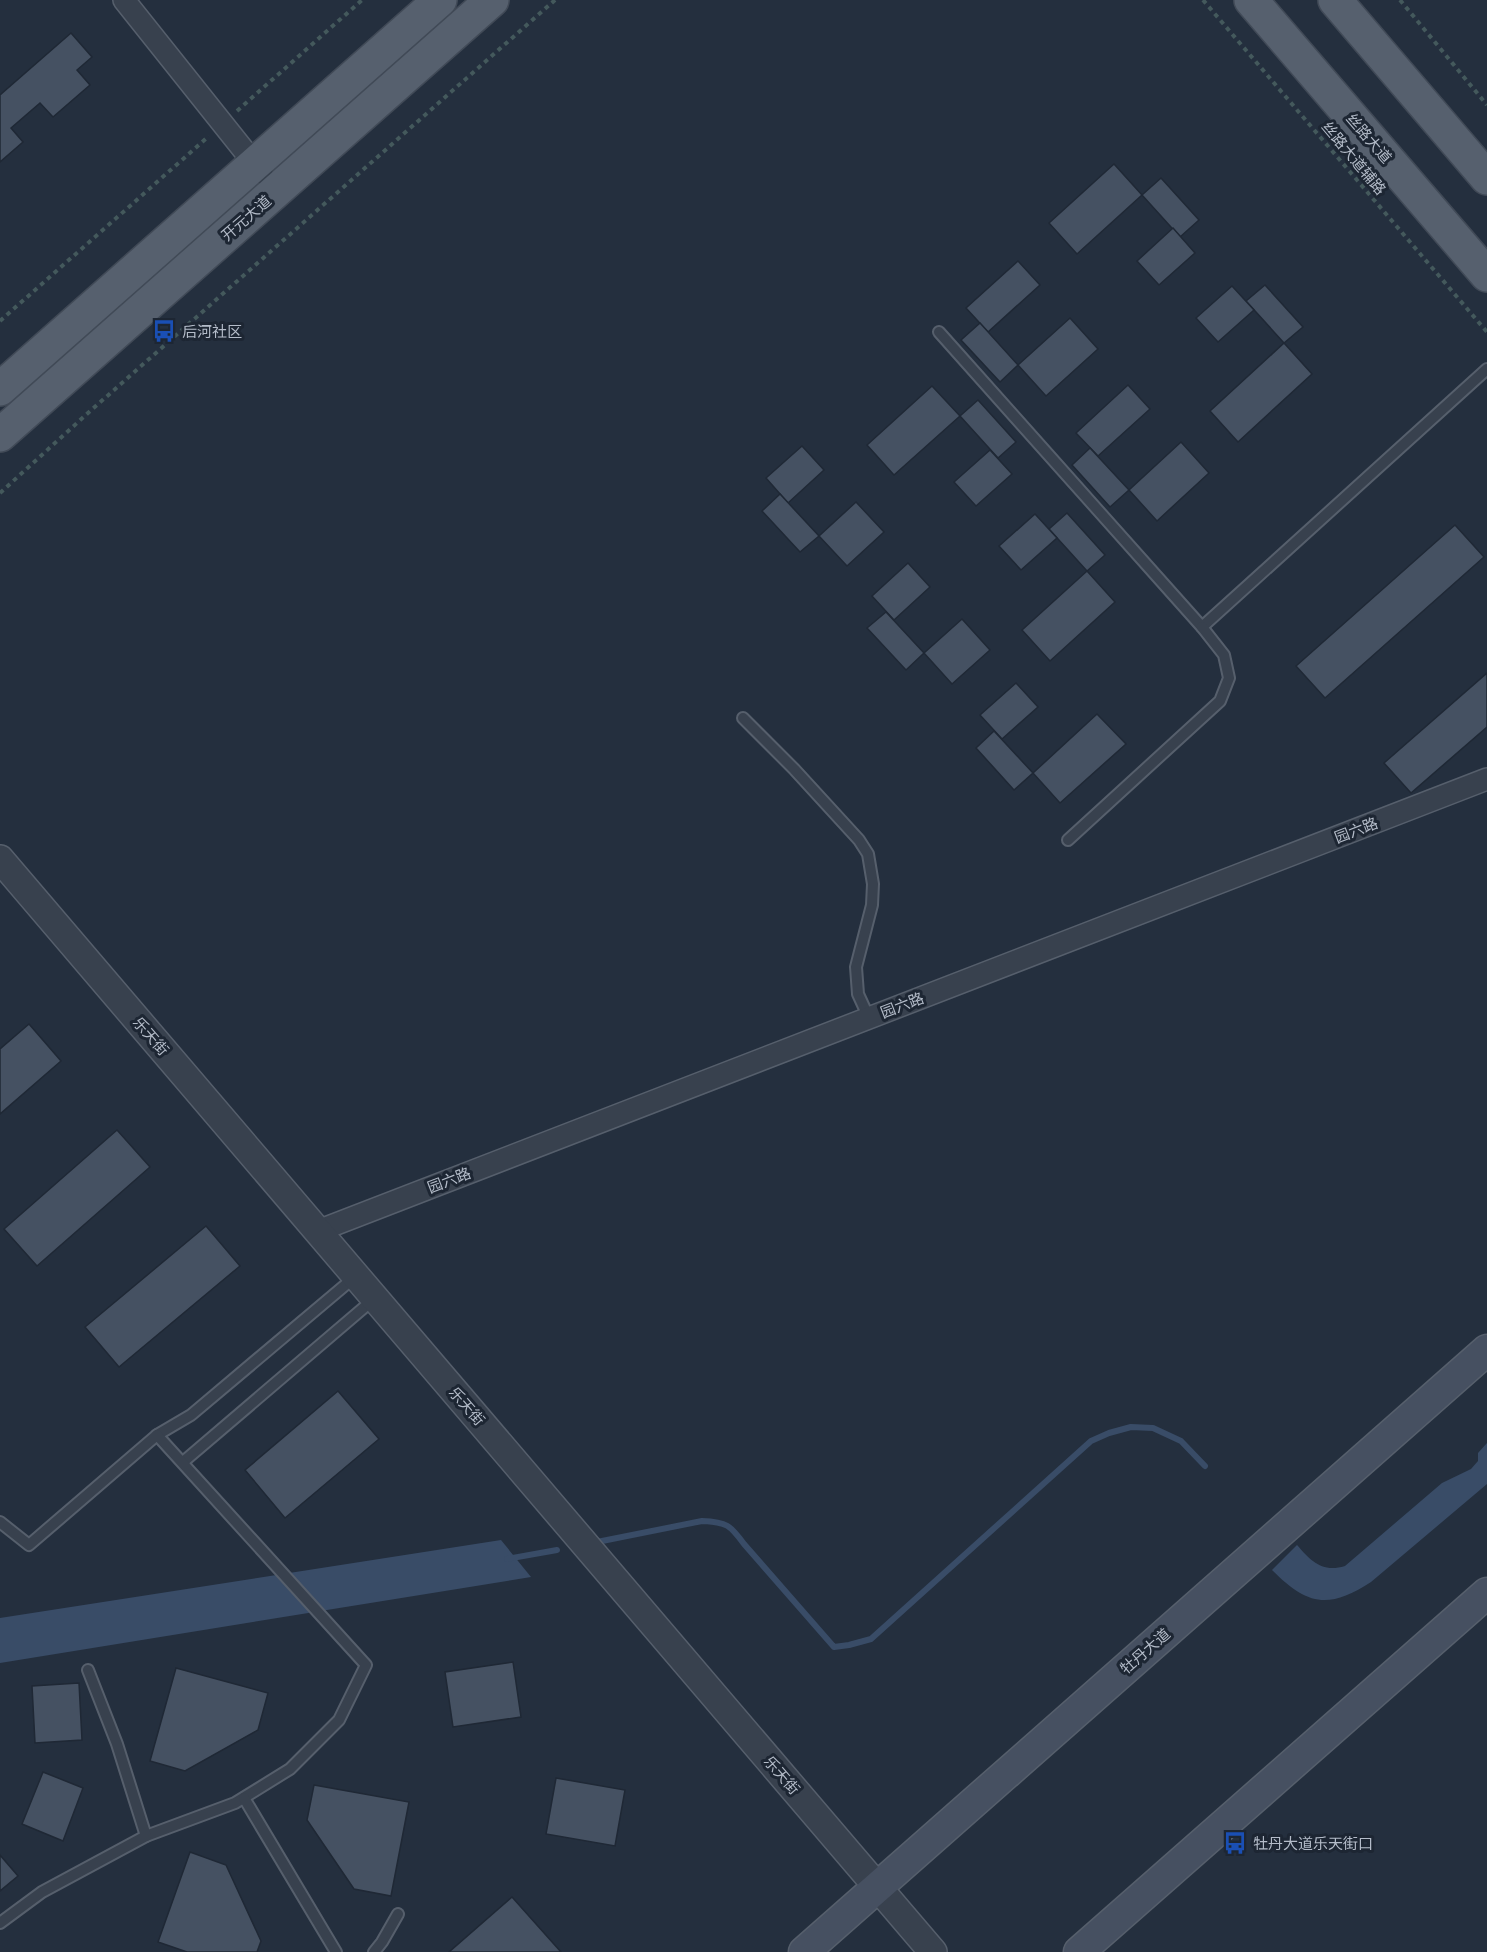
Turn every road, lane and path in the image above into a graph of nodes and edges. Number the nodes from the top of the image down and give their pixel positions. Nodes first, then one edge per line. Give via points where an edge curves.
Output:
1 (124, 0) edge
2 (362, 0) edge
3 (440, 0) edge
4 (492, 0) edge
5 (555, 0) edge
6 (1203, 0) edge
7 (1251, 0) edge
8 (1335, 0) edge
9 (1400, 0) edge
10 (1487, 105) edge
11 (223, 124) junction
12 (255, 164) junction
13 (1487, 178) edge
14 (276, 191) junction
15 (1487, 275) edge
16 (0, 321) edge
17 (939, 332) dead end
18 (1487, 332) edge
19 (1487, 369) edge
20 (0, 389) edge
21 (0, 435) edge
22 (0, 493) edge
23 (1202, 627) junction
24 (743, 718) dead end
25 (1487, 780) edge
26 (1068, 840) dead end
27 (0, 860) edge
28 (0, 880) edge
29 (869, 1018) junction
30 (318, 1231) junction
31 (351, 1281) junction
32 (370, 1303) junction
33 (1487, 1350) edge
34 (158, 1435) junction
35 (183, 1462) junction
36 (0, 1522) edge
37 (1487, 1593) edge
38 (88, 1670) dead end
39 (244, 1797) junction
40 (146, 1836) junction
41 (872, 1892) junction
42 (398, 1914) dead end
43 (0, 1923) edge
44 (336, 1952) edge
45 (374, 1952) edge
46 (804, 1952) edge
47 (912, 1952) edge
48 (933, 1952) edge
49 (1079, 1952) edge

1 - 11 street
2 - 11 path
3 - 12 main road
4 - 14 main road, 开元大道
5 - 22 path
6 - 18 path, 丝路大道辅路
7 - 15 main road, 丝路大道
8 - 13 main road
9 - 10 path
11 - 12 street
11 - 16 path
12 - 14 street
12 - 20 main road
14 - 21 main road, 开元大道
17 - 23 lane
19 - 23 lane
23 - 26 lane via 1224,655 1229,678 1220,701
24 - 29 lane via 809,784 868,854 872,904 856,978 858,994
25 - 29 street, 园六路
27 - 30 street, 乐天街
28 - 31 street, 乐天街
29 - 30 street, 园六路
30 - 31 street, 乐天街
31 - 32 street, 乐天街
31 - 34 lane via 191,1415
32 - 35 lane
32 - 41 street, 乐天街
33 - 41 main road, 牡丹大道
34 - 35 lane
34 - 36 lane via 29,1545
35 - 39 lane via 366,1665 339,1720 290,1770
37 - 49 main road
38 - 40 lane
39 - 40 lane
39 - 44 lane
40 - 43 lane via 42,1892
41 - 46 main road, 牡丹大道
41 - 47 street, 乐天街
41 - 48 street, 乐天街
42 - 45 lane

